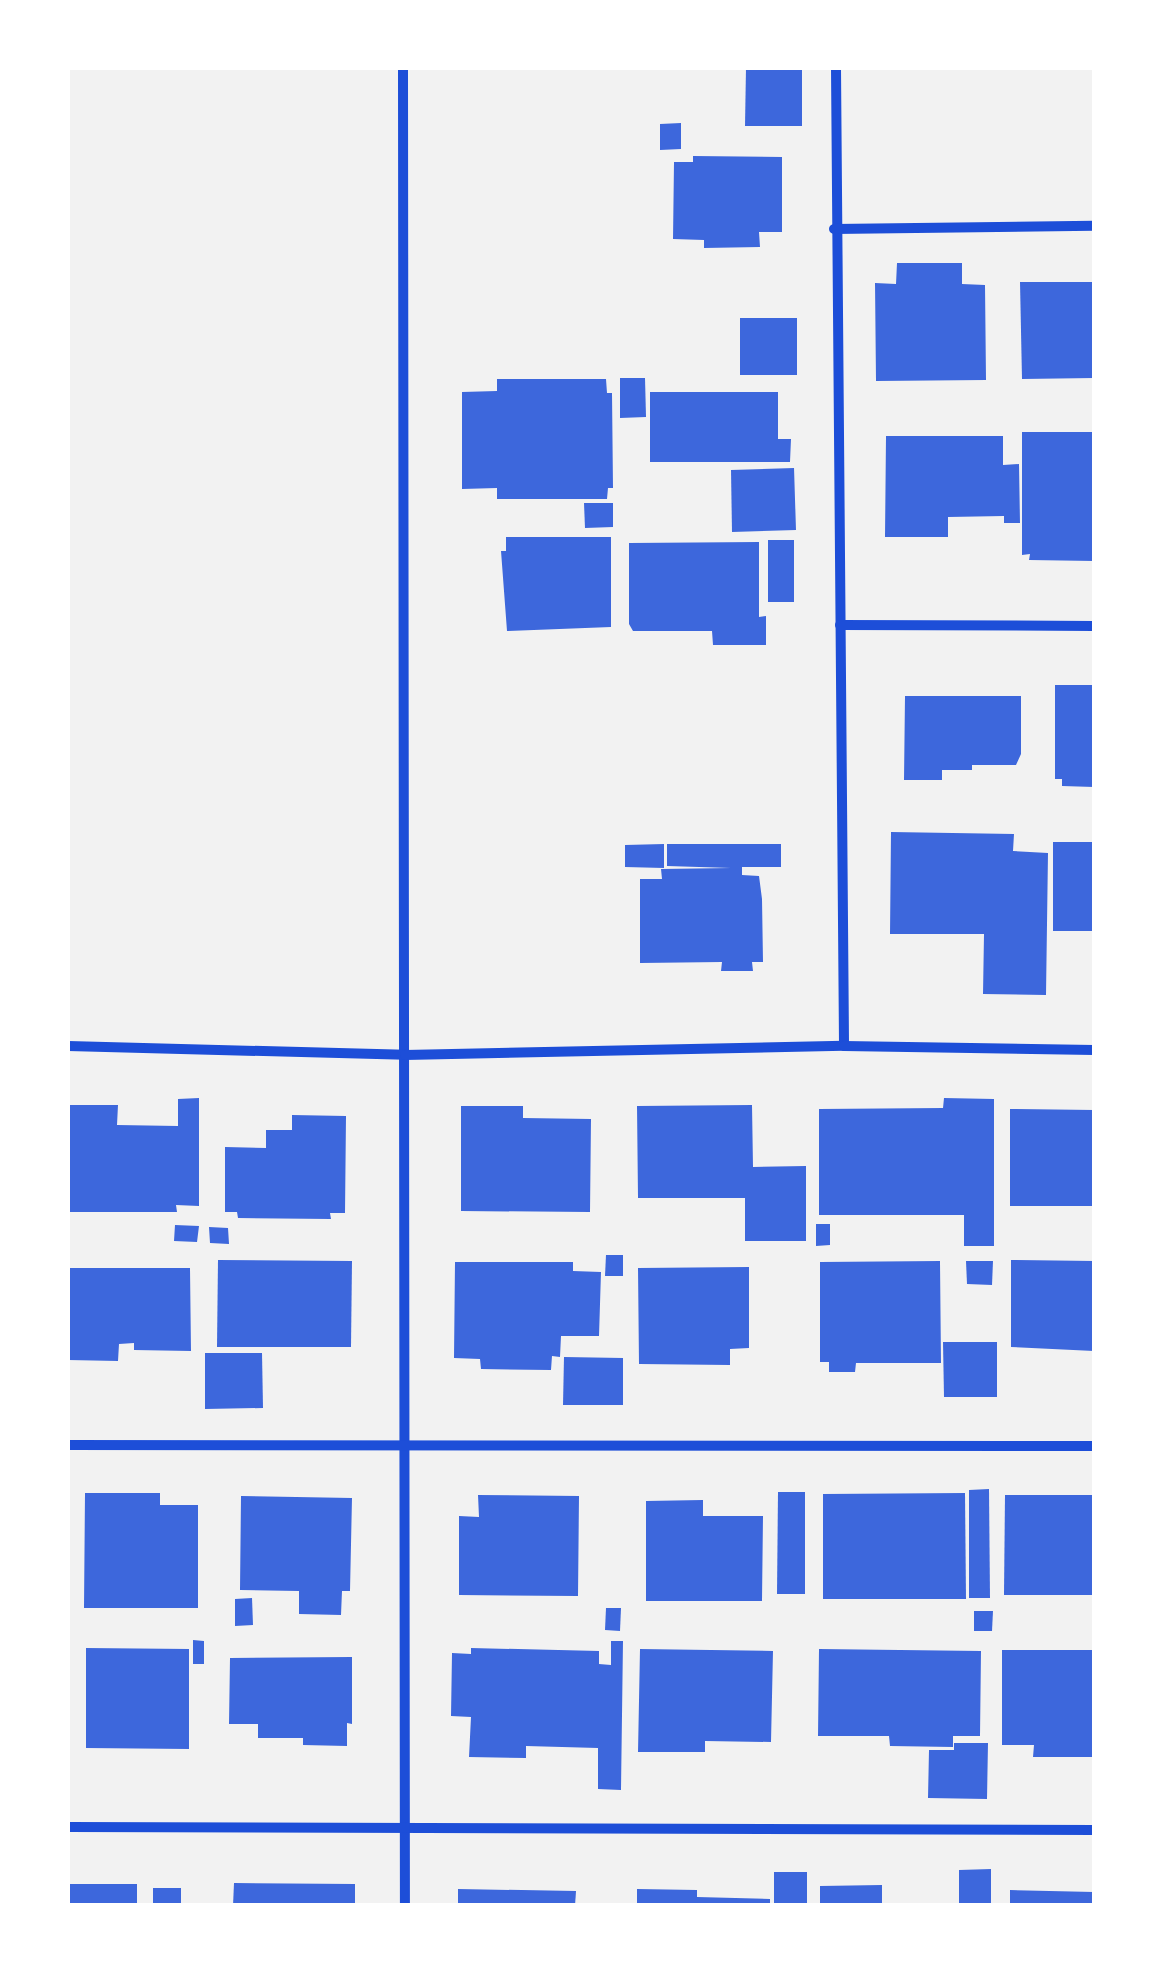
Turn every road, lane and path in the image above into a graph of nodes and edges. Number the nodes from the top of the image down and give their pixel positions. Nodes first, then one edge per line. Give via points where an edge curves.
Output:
1 (403, 68) edge
2 (836, 68) edge
3 (1094, 226) edge
4 (834, 229) junction
5 (840, 626) junction
6 (1094, 626) edge
7 (68, 1046) edge
8 (844, 1046) junction
9 (1094, 1050) edge
10 (404, 1055) junction
11 (405, 1444) junction
12 (68, 1445) edge
13 (1094, 1446) edge
14 (68, 1827) edge
15 (405, 1828) junction
16 (1094, 1830) edge
17 (405, 1906) edge

1 - 10 street
2 - 4 street
3 - 4 street
4 - 5 street
5 - 6 street
5 - 8 street
7 - 10 street
8 - 9 street
8 - 10 street
10 - 11 street
11 - 12 street
11 - 13 street
11 - 15 street
14 - 15 street
15 - 16 street
15 - 17 street

